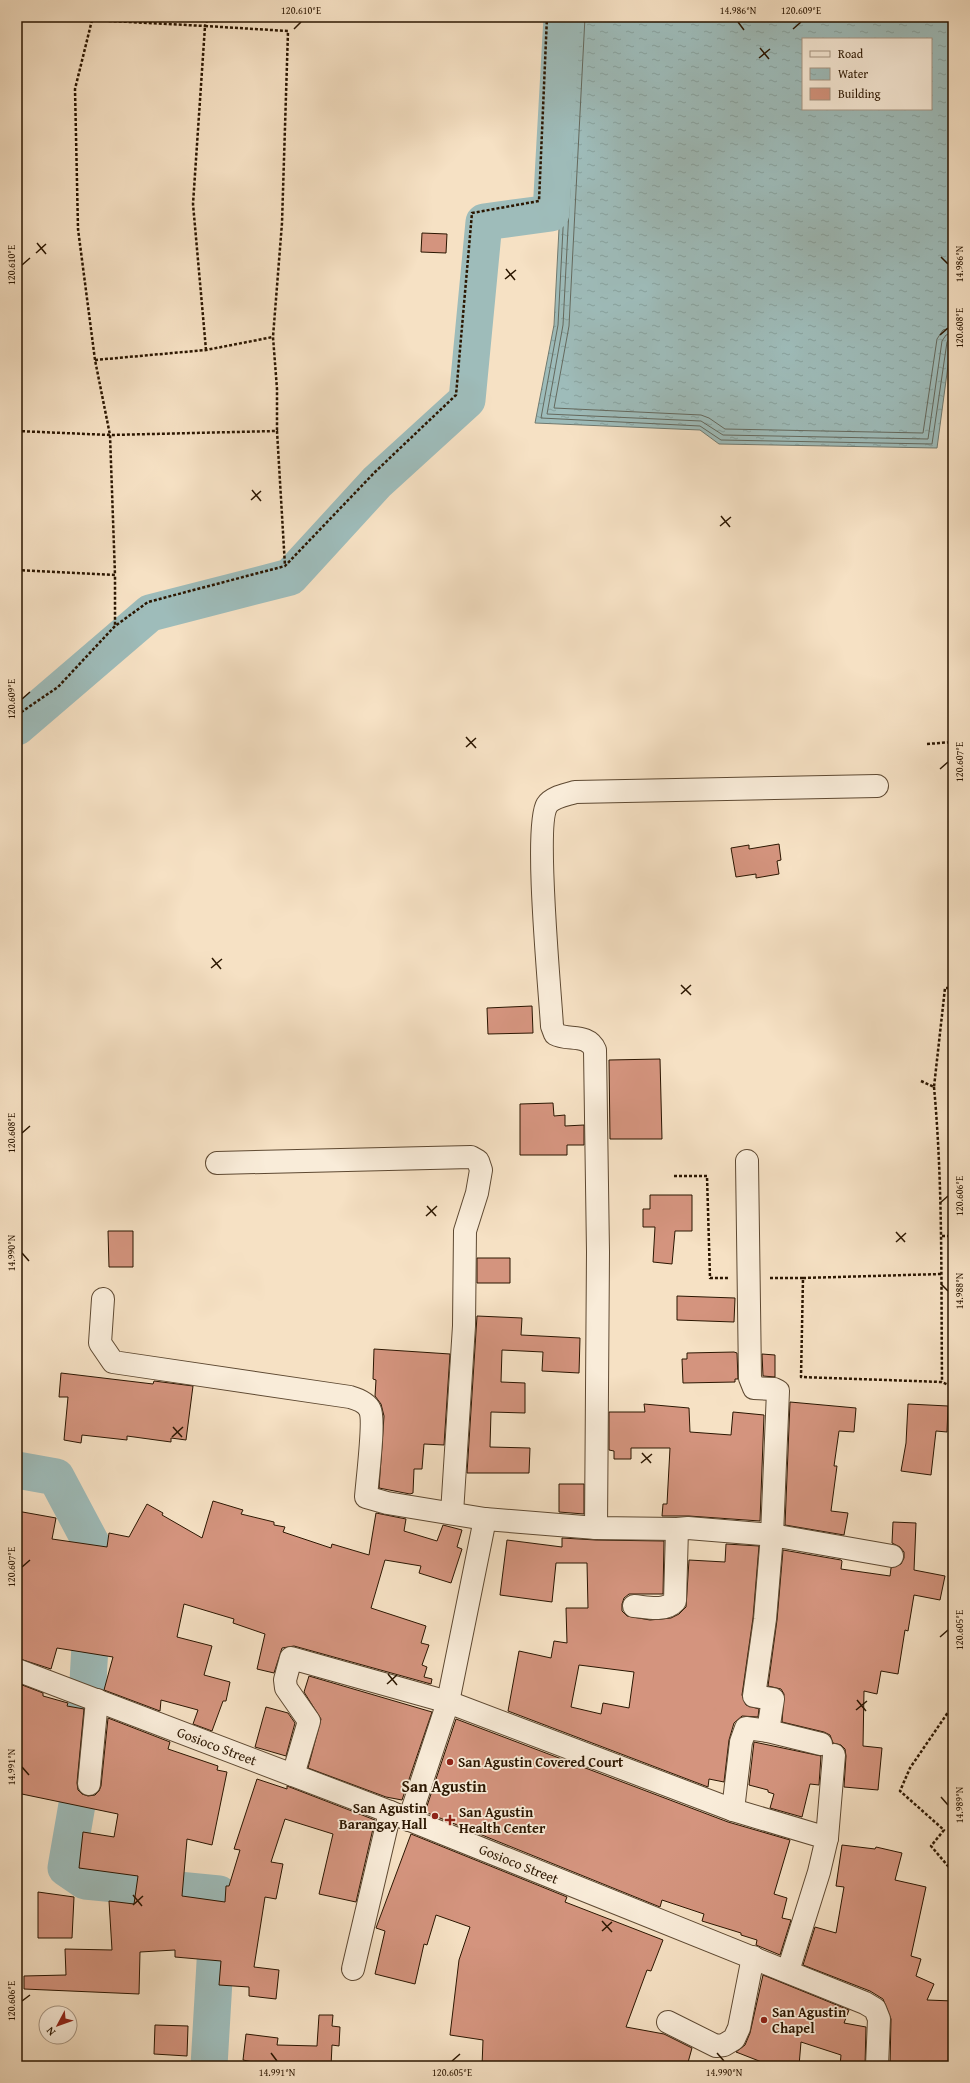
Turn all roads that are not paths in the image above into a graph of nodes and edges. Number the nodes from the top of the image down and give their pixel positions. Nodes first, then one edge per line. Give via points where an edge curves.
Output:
1 (877, 786) dead end
2 (747, 1161) dead end
3 (217, 1164) dead end
4 (103, 1299) dead end
5 (452, 1513) junction
6 (485, 1519) junction
7 (596, 1528) junction
8 (677, 1529) junction
9 (772, 1535) junction
10 (892, 1556) dead end
11 (634, 1606) dead end
12 (17, 1670) edge
13 (90, 1697) junction
14 (448, 1702) junction
15 (768, 1731) junction
16 (293, 1775) junction
17 (89, 1784) dead end
18 (733, 1810) junction
19 (400, 1816) junction
20 (827, 1838) junction
21 (753, 1957) junction
22 (353, 1969) dead end
23 (788, 1971) junction
24 (668, 2022) dead end
25 (877, 2066) edge

1 - 7 street via 575,792 557,797 547,804 542,825 552,1026 555,1034 560,1037 584,1039 592,1043 595,1050 598,1252
2 - 9 street via 751,1384 754,1388 778,1391
3 - 5 street via 470,1157 478,1161 481,1170 477,1193 464,1231 464,1326
4 - 5 street via 100,1343 113,1362 358,1399 370,1410 366,1497 387,1503
5 - 6 street
6 - 7 street
6 - 14 street
7 - 8 street
8 - 9 street
8 - 11 street via 675,1601 672,1605 661,1608
9 - 10 street
9 - 15 street via 765,1619 754,1696 773,1699
12 - 13 street, Gosioco Street
13 - 16 street, Gosioco Street
13 - 17 street
14 - 16 street via 291,1658 285,1680 286,1688 309,1721
14 - 18 street
14 - 19 street
15 - 18 street via 746,1728 741,1742
15 - 20 street via 827,1749
16 - 19 street, Gosioco Street
18 - 20 street
19 - 21 street, Gosioco Street
19 - 22 street
20 - 23 street
21 - 23 street, Gosioco Street
21 - 24 street via 739,2028 734,2040 716,2046
23 - 25 street, Gosioco Street via 875,2009 879,2019

